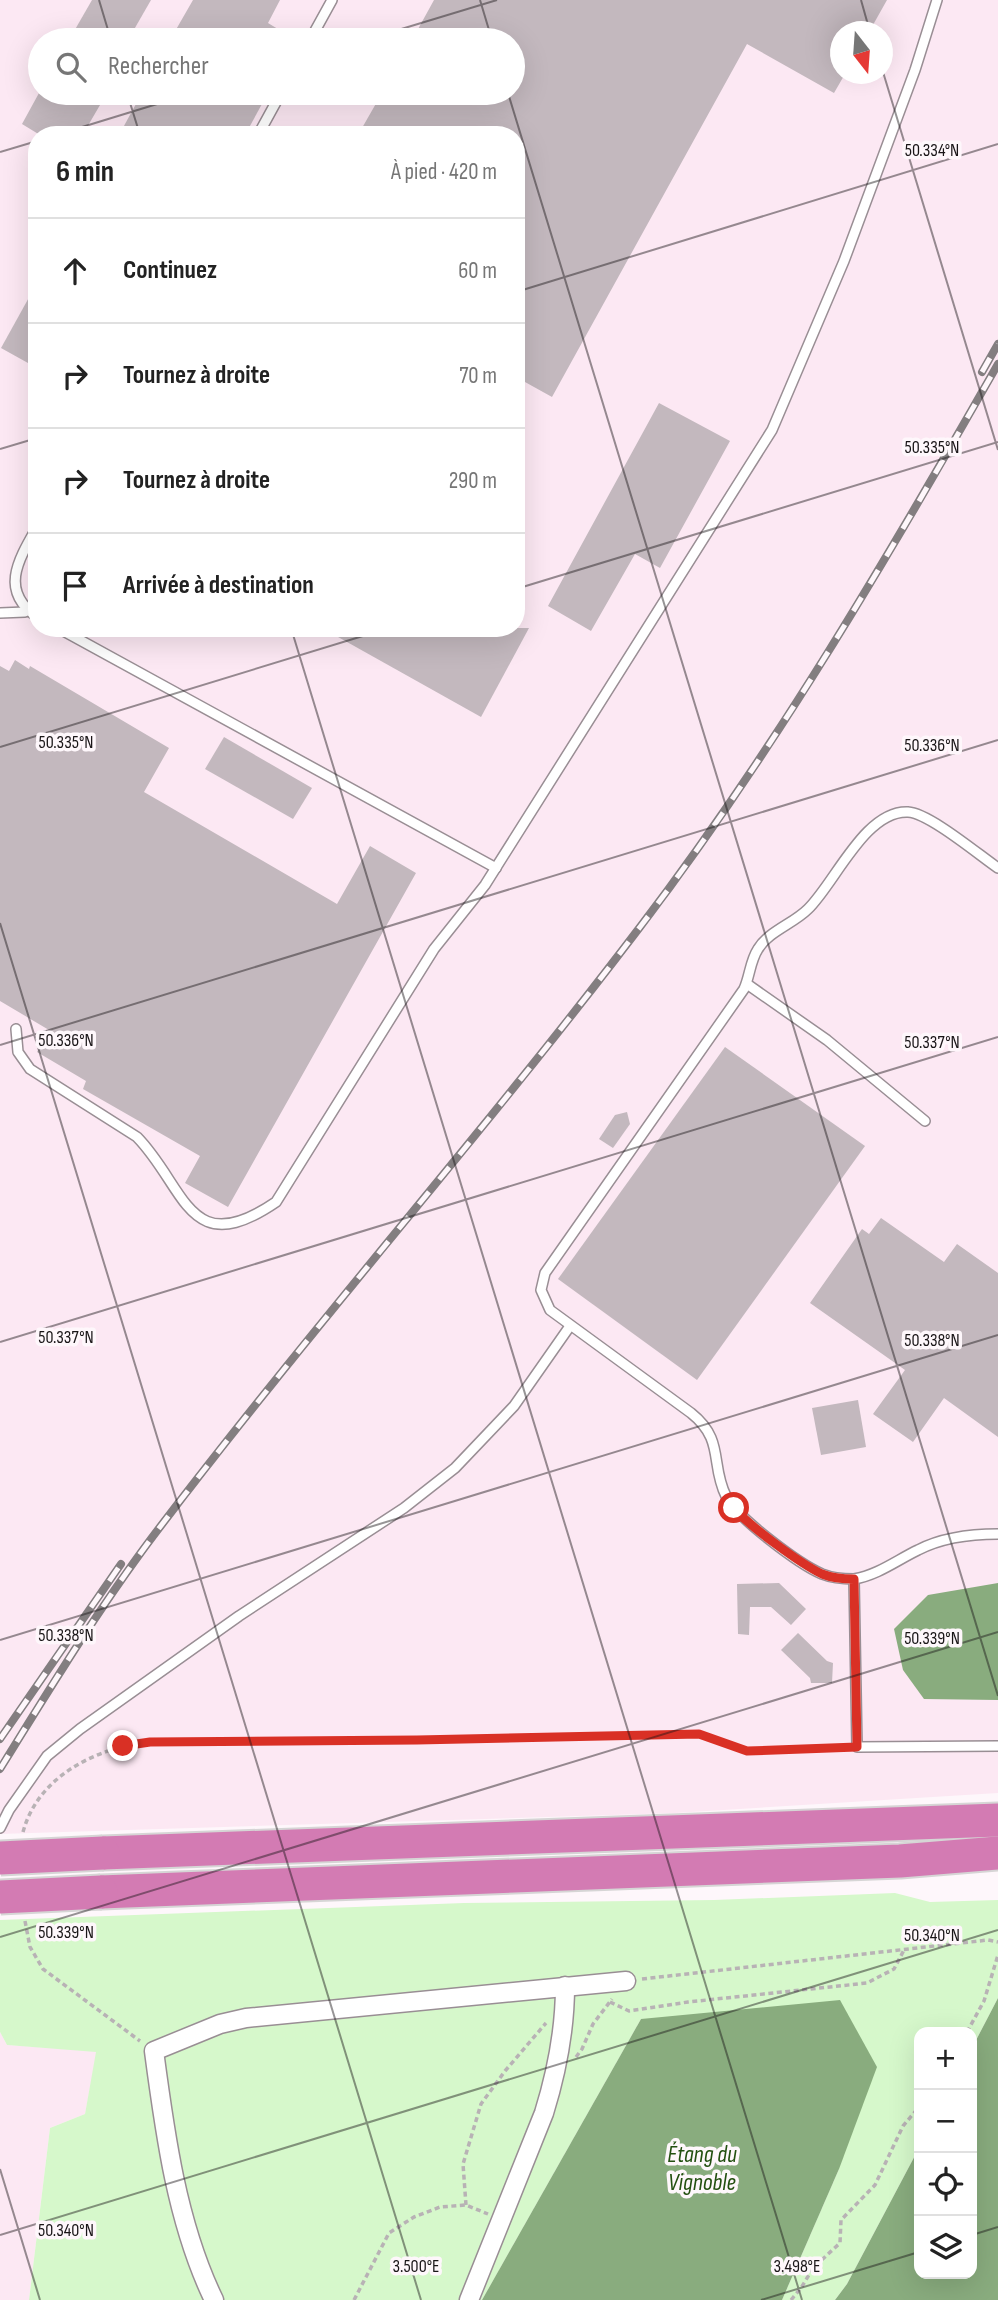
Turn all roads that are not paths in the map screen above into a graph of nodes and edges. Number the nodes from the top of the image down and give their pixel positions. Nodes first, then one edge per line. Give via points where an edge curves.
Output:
1 (332, 0) edge
2 (937, 0) edge
3 (317, 28) edge
4 (274, 105) edge
5 (263, 126) edge
6 (28, 543) edge
7 (27, 612) joint
8 (0, 614) edge
9 (74, 637) edge
10 (496, 867) junction
11 (998, 868) edge
12 (747, 984) junction
13 (16, 1029) dead end
14 (925, 1121) dead end
15 (570, 1326) junction
16 (998, 1534) edge
17 (854, 1579) junction
18 (998, 1746) edge
19 (998, 1820) edge
20 (0, 1828) edge
21 (998, 1853) edge
22 (0, 1857) edge
23 (900, 1861) junction
24 (998, 1869) edge
25 (0, 1897) edge
26 (626, 1980) road end
27 (565, 1986) junction
28 (214, 2300) edge
29 (469, 2300) edge

1 - 3 lane
2 - 10 lane via 844,261 772,430
4 - 5 lane
6 - 7 lane via 10,580 15,602
7 - 8 lane
9 - 10 lane
10 - 13 lane via 429,956 276,1202 255,1216 227,1225 206,1223 182,1203 151,1151 137,1138 30,1069 18,1052
11 - 12 lane via 923,816 907,812 891,816 862,839 811,905 763,942
12 - 14 lane via 827,1040
12 - 15 lane via 545,1273 543,1297
15 - 17 lane via 705,1426 726,1497 746,1521 818,1572
15 - 20 lane via 514,1406 467,1457 404,1508 221,1628 80,1728 47,1756
16 - 17 lane via 939,1542
17 - 18 lane via 857,1747
19 - 22 highway, bridge
21 - 23 highway
23 - 24 highway
23 - 25 highway, bridge
26 - 27 street
27 - 28 street via 246,2018 154,2051 167,2143 193,2252
27 - 29 street via 558,2059 544,2113

